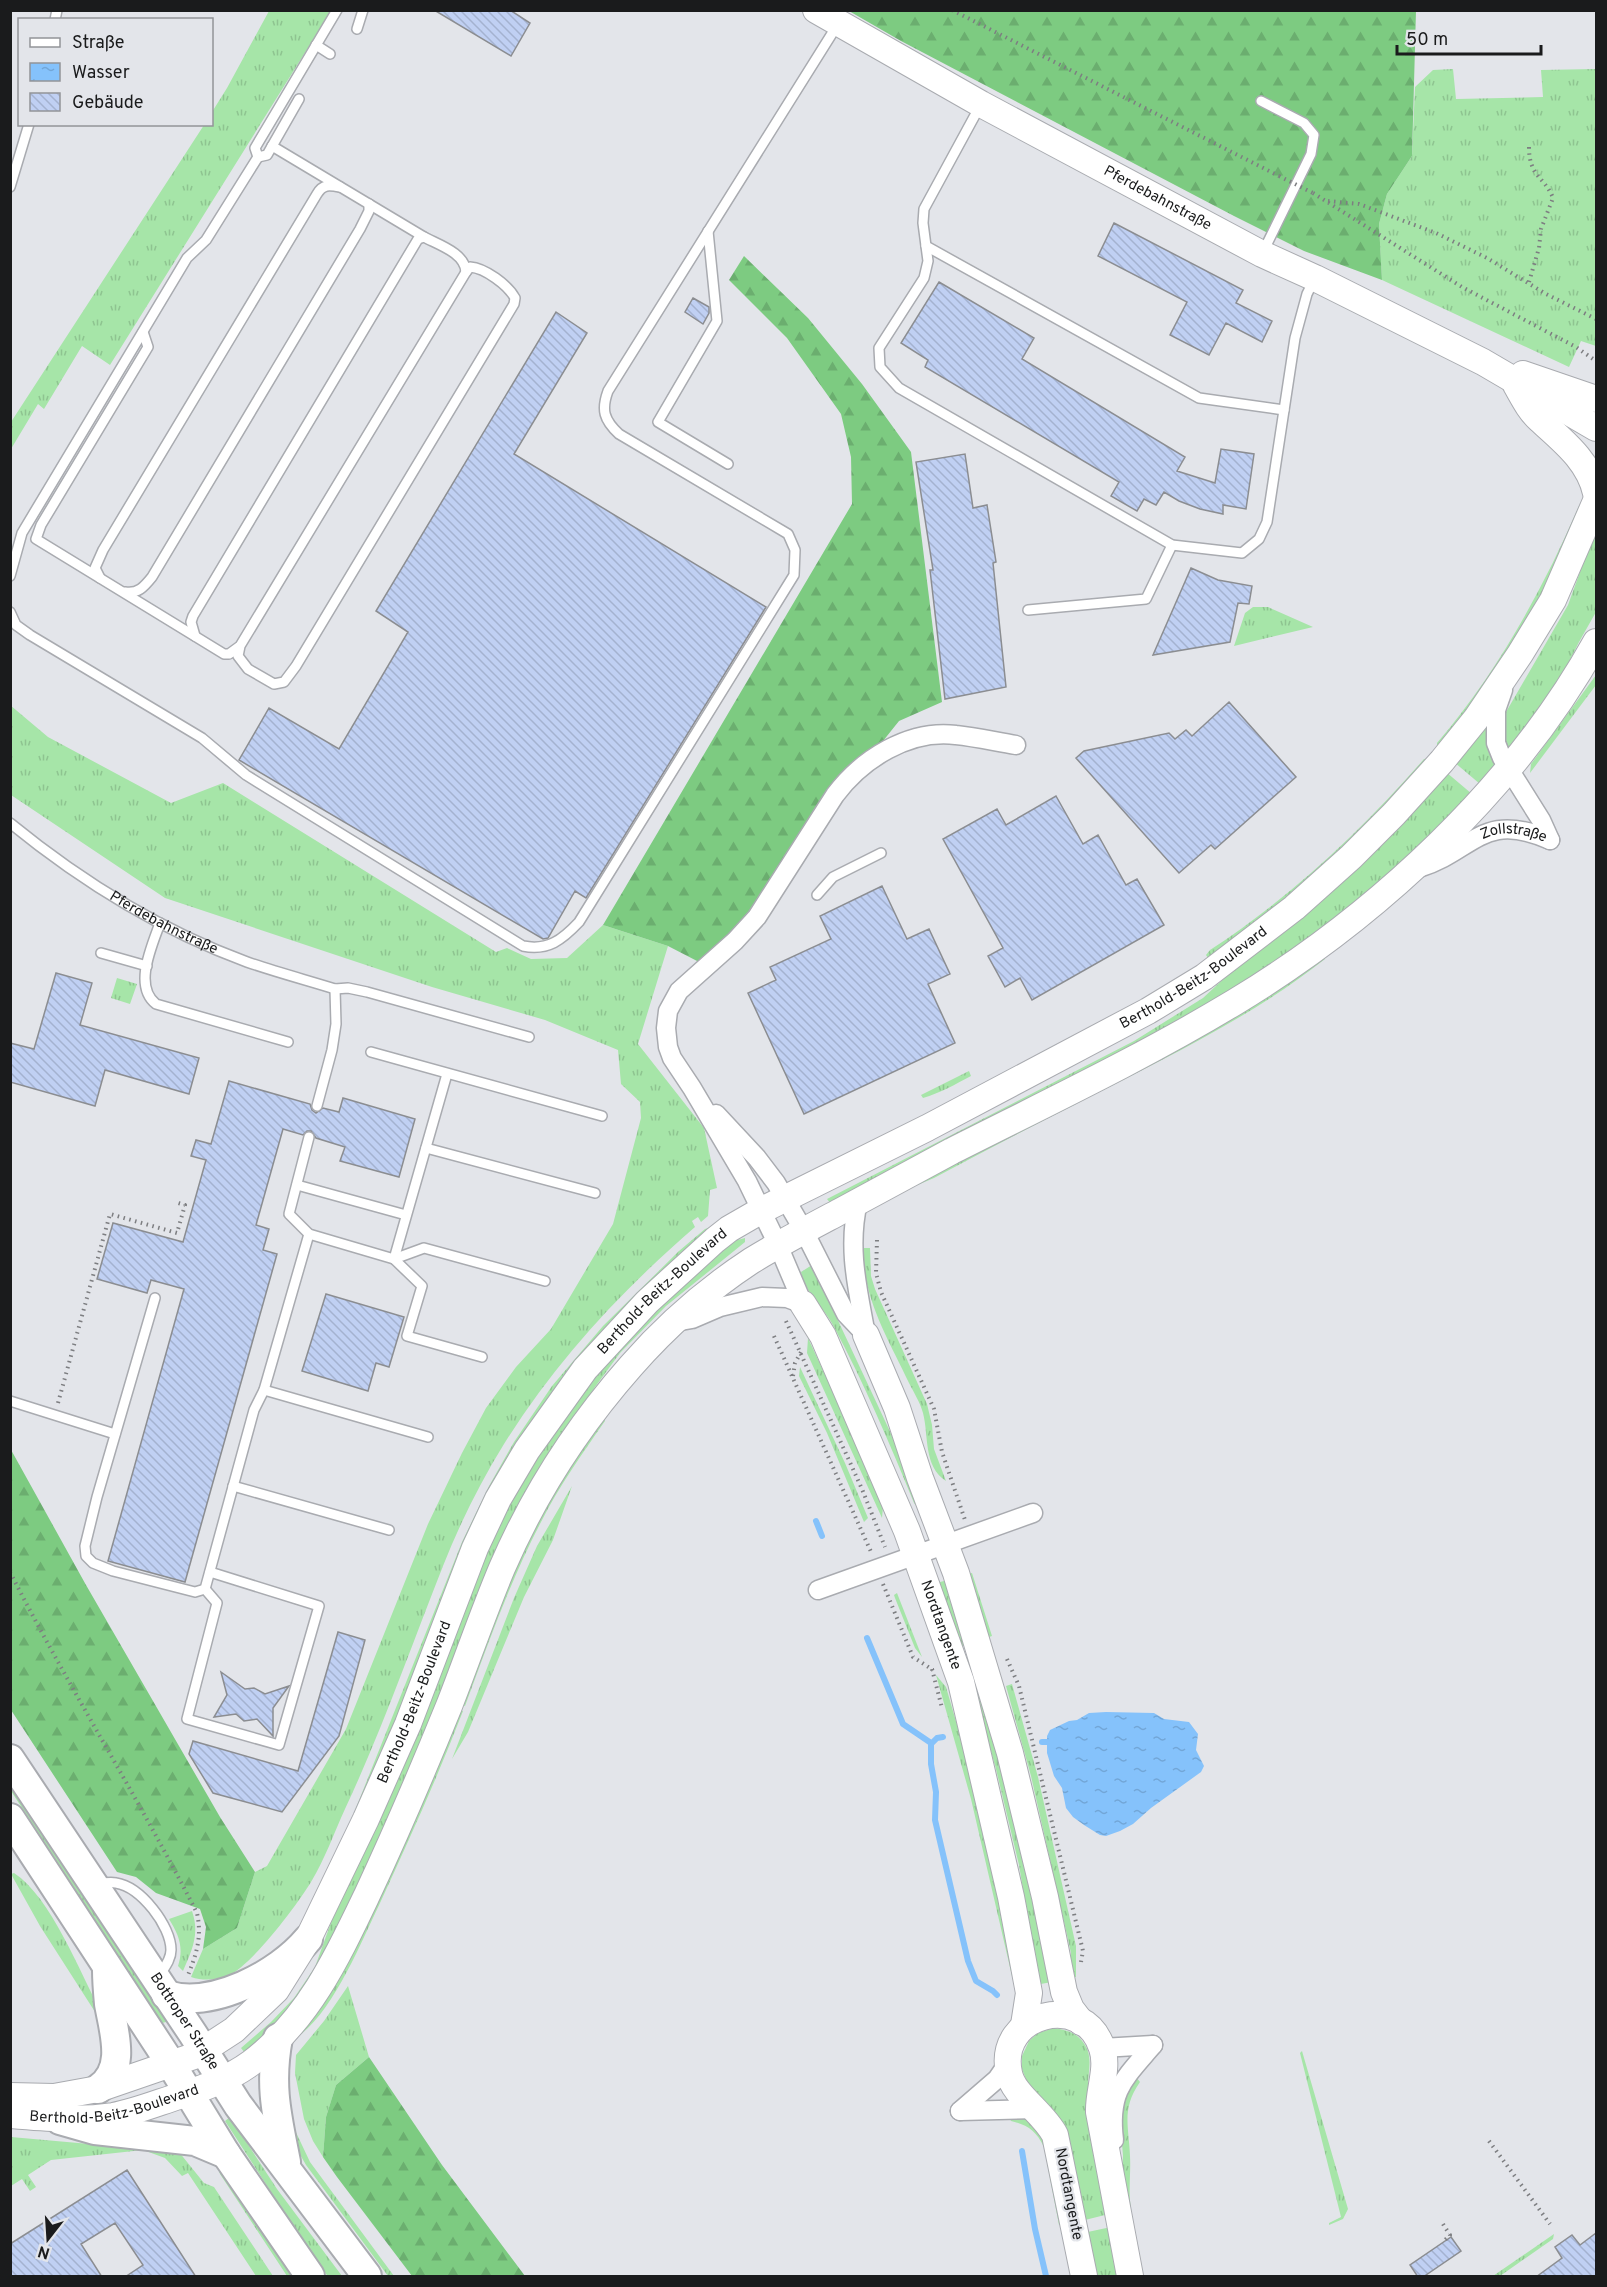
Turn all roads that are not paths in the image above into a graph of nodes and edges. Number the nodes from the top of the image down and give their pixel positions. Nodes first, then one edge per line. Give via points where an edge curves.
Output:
1 (337, 10) edge
2 (363, 10) edge
3 (816, 10) edge
4 (838, 23) junction
5 (357, 29) dead end
6 (316, 45) junction
7 (330, 54) dead end
8 (299, 99) dead end
9 (1261, 101) dead end
10 (981, 104) junction
11 (28, 126) edge
12 (272, 146) junction
13 (257, 152) junction
14 (10, 187) edge
15 (340, 187) junction
16 (369, 204) junction
17 (708, 231) junction
18 (424, 237) junction
19 (926, 246) junction
20 (1262, 254) junction
21 (466, 272) junction
22 (1315, 278) junction
23 (143, 332) junction
24 (1483, 362) junction
25 (1512, 380) junction
26 (1592, 392) edge
27 (1284, 410) junction
28 (1596, 428) edge
29 (728, 464) dead end
30 (1596, 493) edge
31 (1596, 501) edge
32 (1172, 545) junction
33 (10, 576) edge
34 (100, 578) junction
35 (122, 591) junction
36 (1028, 610) dead end
37 (10, 612) edge
38 (195, 636) junction
39 (240, 646) junction
40 (1592, 651) edge
41 (1520, 654) junction
42 (1017, 746) dead end
43 (1509, 767) junction
44 (10, 823) edge
45 (881, 853) dead end
46 (1401, 878) junction
47 (817, 895) dead end
48 (160, 923) junction
49 (101, 953) dead end
50 (147, 966) junction
51 (335, 989) junction
52 (529, 1036) dead end
53 (288, 1042) dead end
54 (371, 1052) dead end
55 (447, 1074) junction
56 (692, 1088) junction
57 (317, 1106) dead end
58 (602, 1116) dead end
59 (309, 1137) dead end
60 (426, 1148) junction
61 (297, 1185) junction
62 (595, 1193) dead end
63 (785, 1198) junction
64 (858, 1202) junction
65 (762, 1210) junction
66 (406, 1215) junction
67 (804, 1231) junction
68 (309, 1234) junction
69 (778, 1245) junction
70 (394, 1259) junction
71 (545, 1281) dead end
72 (155, 1298) dead end
73 (793, 1310) junction
74 (667, 1328) junction
75 (866, 1335) junction
76 (482, 1358) dead end
77 (264, 1390) junction
78 (10, 1401) edge
79 (115, 1434) junction
80 (428, 1437) dead end
81 (233, 1486) junction
82 (1033, 1512) dead end
83 (389, 1530) dead end
84 (946, 1544) junction
85 (895, 1563) junction
86 (210, 1572) junction
87 (205, 1589) junction
88 (818, 1590) dead end
89 (10, 1759) edge
90 (10, 1818) edge
91 (308, 1939) junction
92 (106, 1965) junction
93 (169, 1986) junction
94 (1081, 2022) junction
95 (1024, 2025) junction
96 (278, 2038) junction
97 (1102, 2048) junction
98 (204, 2051) junction
99 (1008, 2063) junction
100 (171, 2064) junction
101 (222, 2080) junction
102 (98, 2089) junction
103 (188, 2093) junction
104 (10, 2096) edge
105 (1036, 2109) junction
106 (10, 2115) edge
107 (60, 2120) junction
108 (226, 2154) junction
109 (287, 2170) junction
110 (1111, 2183) junction
111 (310, 2277) edge
112 (367, 2277) edge
113 (1084, 2277) edge
114 (1130, 2277) edge

1 - 6 lane
2 - 5 lane
3 - 4 main road, Pferdebahnstraße
4 - 10 main road, Pferdebahnstraße
4 - 17 lane
6 - 7 lane
6 - 13 lane
8 - 12 lane
9 - 20 lane via 1304,123 1314,135 1311,154
10 - 19 lane via 924,209
10 - 20 main road, Pferdebahnstraße
11 - 14 lane
12 - 13 lane via 267,155
12 - 15 lane
13 - 23 lane via 206,240 187,258
15 - 16 lane
15 - 34 lane via 321,187 103,550 95,568
16 - 18 lane
16 - 35 lane via 369,211 339,265 152,577 139,591
17 - 29 lane via 717,321 658,422
17 - 37 lane via 608,391 604,416 633,444 788,534 795,550 794,575 579,922 557,942 534,948 523,946 246,775 202,738 30,635 16,625
18 - 21 lane via 461,258
18 - 38 lane via 418,239 193,616
19 - 27 lane via 1199,398
19 - 32 lane via 924,278 879,348 880,368 899,388
20 - 22 main road, Pferdebahnstraße
21 - 39 lane
21 - 39 lane via 470,267 477,268 509,289 515,298 493,340 284,682 274,684 248,669 238,656
22 - 24 main road, Pferdebahnstraße
22 - 27 lane via 1295,338
23 - 33 lane via 22,533
23 - 34 lane via 148,347 36,539
24 - 25 main road, Pferdebahnstraße
24 - 26 main road, Pferdebahnstraße
25 - 28 main road, Pferdebahnstraße
25 - 30 main road, Pferdebahnstraße via 1535,415 1576,455
27 - 32 lane via 1267,522 1258,539 1242,553
31 - 41 main road, Berthold-Beitz-Boulevard via 1553,600
32 - 36 lane via 1146,599
34 - 35 lane
35 - 38 lane
38 - 39 lane via 224,654
40 - 43 main road, Berthold-Beitz-Boulevard via 1571,686
41 - 43 street, Berthold-Beitz-Boulevard via 1494,721 1496,743
41 - 63 main road, Berthold-Beitz-Boulevard via 1465,733 1388,820 1294,908 1204,977 1053,1062
42 - 56 street via 955,734 915,738 878,756 845,783 757,917 691,977 673,1000 666,1028 668,1047 675,1065
43 - 46 main road, Berthold-Beitz-Boulevard
43 - 46 street, Zollstraße via 1550,840 1526,831 1491,832
44 - 48 lane, Pferdebahnstraße via 103,891
45 - 47 lane via 833,878
46 - 64 main road, Berthold-Beitz-Boulevard via 1304,956 1210,1017
48 - 50 lane
48 - 51 lane, Pferdebahnstraße via 247,962
49 - 50 lane
50 - 53 lane via 144,988 156,1004
51 - 52 lane, Pferdebahnstraße via 367,992
51 - 57 lane via 336,1024
54 - 55 lane
55 - 58 lane
55 - 60 lane
56 - 63 street via 762,1163
56 - 65 street
59 - 61 lane
60 - 62 lane
60 - 66 lane
61 - 66 lane
61 - 68 lane via 289,1214
63 - 65 main road, Berthold-Beitz-Boulevard
63 - 67 street
64 - 67 main road, Berthold-Beitz-Boulevard
64 - 75 street, Nordtangente via 853,1272
65 - 69 street
65 - 91 main road, Berthold-Beitz-Boulevard via 715,1240 631,1318 570,1387 522,1458 475,1548 404,1733
66 - 70 lane
67 - 69 main road, Berthold-Beitz-Boulevard
67 - 75 street, Nordtangente via 846,1314
68 - 70 lane
68 - 77 lane
69 - 73 street, Nordtangente
69 - 74 main road, Berthold-Beitz-Boulevard via 726,1278
70 - 71 lane via 424,1248
70 - 76 lane via 422,1286 407,1336
72 - 79 lane
73 - 74 street, Berthold-Beitz-Boulevard via 783,1297 762,1297 720,1307
73 - 85 main road, Nordtangente via 823,1336
74 - 96 main road, Berthold-Beitz-Boulevard via 593,1413 528,1514 493,1590 422,1773 361,1909 315,1996
75 - 84 main road, Nordtangente
77 - 80 lane
77 - 81 lane via 254,1410
78 - 79 lane
79 - 87 lane via 92,1516 86,1556 113,1571 185,1591
81 - 83 lane
81 - 86 lane
82 - 84 street
84 - 85 street
84 - 94 main road, Nordtangente via 1010,1753 1064,1992
85 - 88 street
85 - 95 main road, Nordtangente via 943,1629 970,1711 1029,1993
86 - 87 lane
86 - 87 lane via 319,1606 279,1745 187,1719 217,1603
89 - 93 main road, Bottroper Straße via 92,1884
90 - 92 main road
91 - 93 main road via 287,1959 239,1989 199,1999 181,1999
91 - 98 main road, Berthold-Beitz-Boulevard via 269,1999
92 - 100 main road
92 - 102 main road via 116,2057 109,2079
93 - 98 main road, Bottroper Straße
94 - 95 main road via 1053,2014
94 - 97 main road, Nordtangente
95 - 99 main road, Nordtangente via 1013,2041
96 - 101 main road, Berthold-Beitz-Boulevard via 251,2063
96 - 109 main road via 273,2093
97 - 110 main road via 1098,2099
97 - 110 street via 1153,2045 1117,2091 1113,2121 1117,2161
98 - 100 main road, Berthold-Beitz-Boulevard
98 - 101 main road, Bottroper Straße
99 - 105 main road, Nordtangente via 1013,2085
99 - 105 street via 997,2079 960,2111
100 - 102 main road, Berthold-Beitz-Boulevard
100 - 103 main road
101 - 103 main road, Berthold-Beitz-Boulevard
101 - 109 main road, Bottroper Straße
102 - 104 main road, Berthold-Beitz-Boulevard via 54,2097
103 - 107 main road, Berthold-Beitz-Boulevard via 112,2116
103 - 108 main road
105 - 113 main road, Nordtangente via 1050,2126 1058,2145
106 - 107 main road, Berthold-Beitz-Boulevard
107 - 108 main road via 95,2130 195,2141
108 - 111 main road
109 - 112 main road, Bottroper Straße
110 - 114 main road

